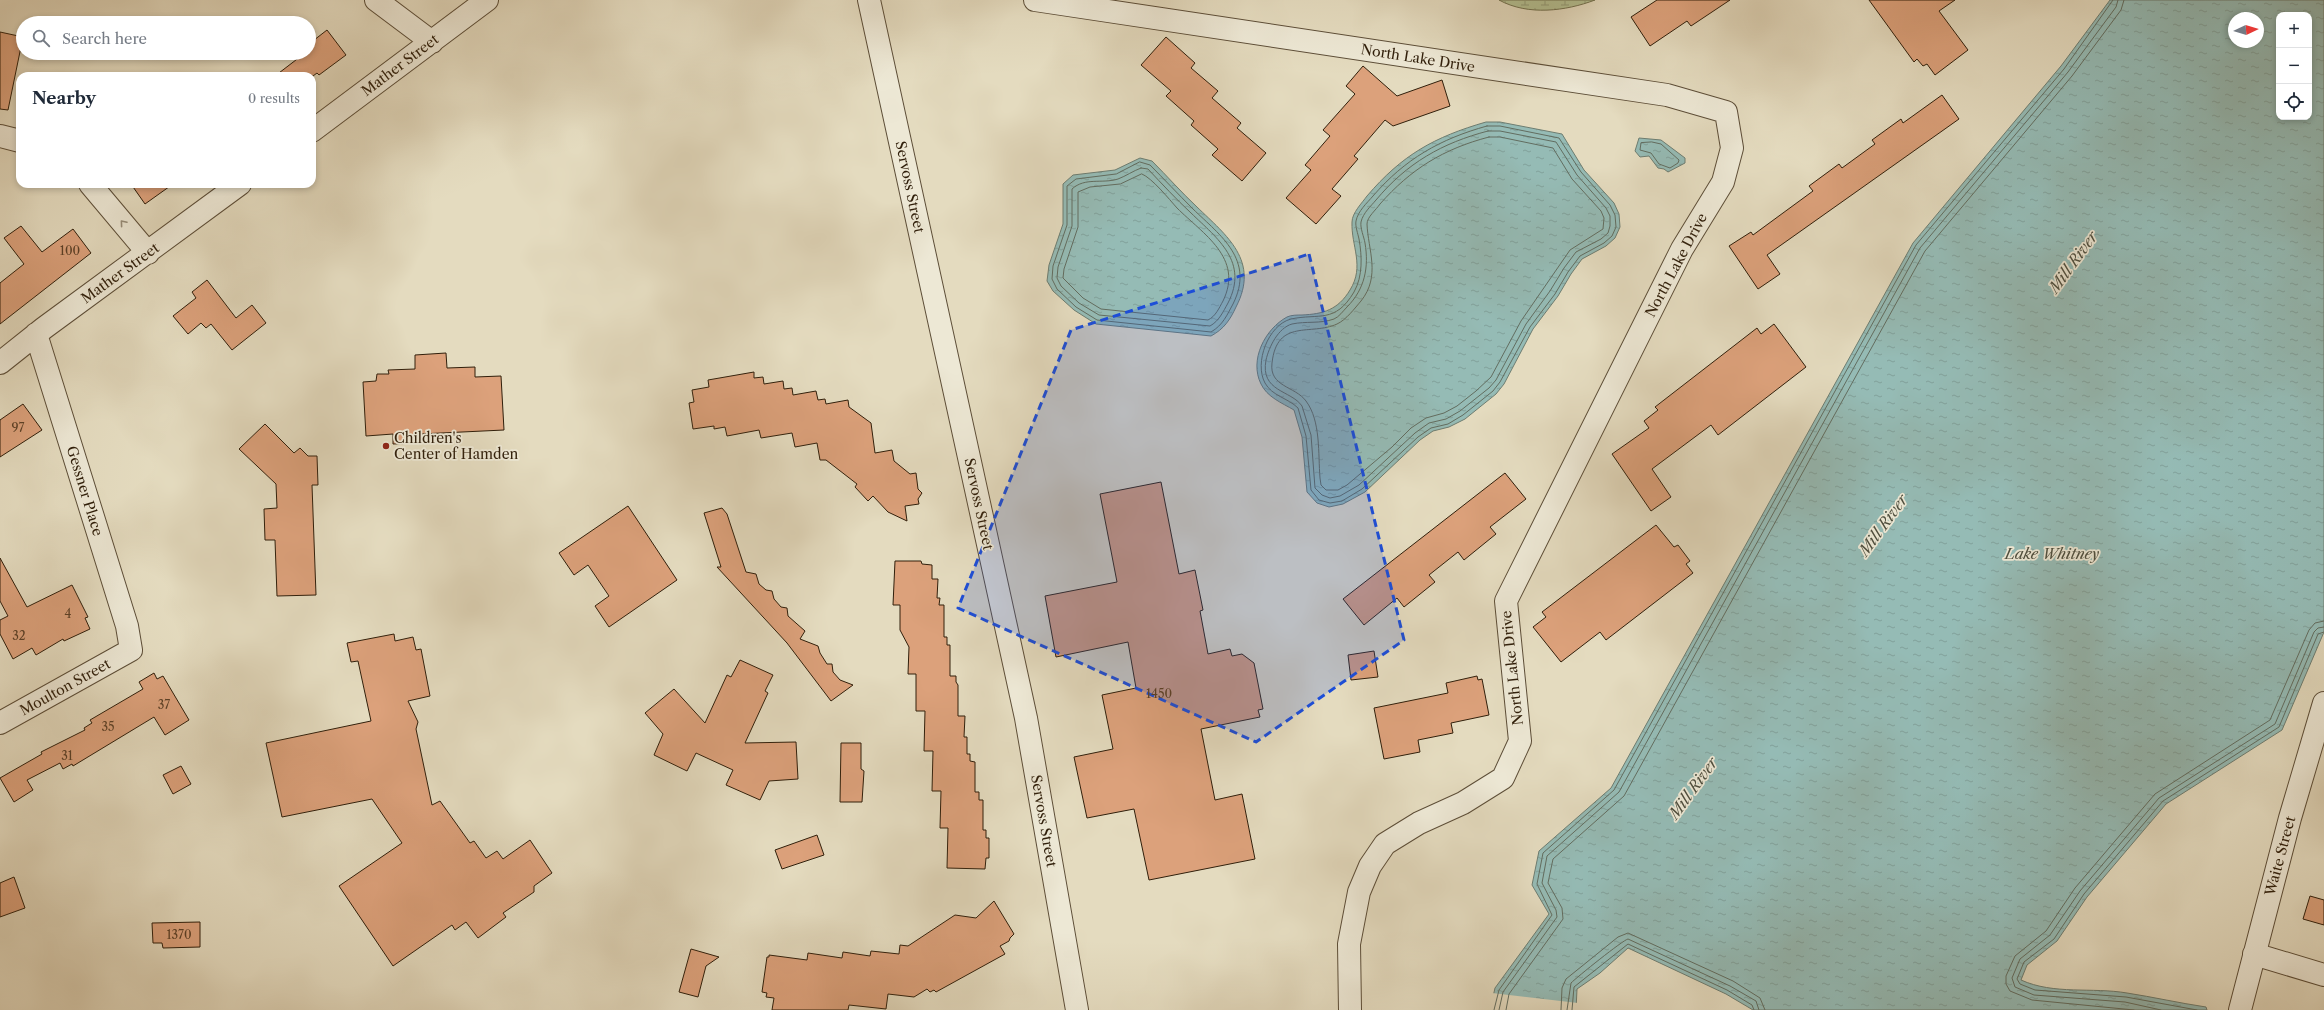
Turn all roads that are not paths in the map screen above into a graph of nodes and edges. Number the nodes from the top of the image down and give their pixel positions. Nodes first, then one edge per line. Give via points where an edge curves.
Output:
1 (376, 0) edge
2 (487, 0) edge
3 (869, 0) edge
4 (1035, 0) edge
5 (432, 42) junction
6 (316, 128) edge
7 (0, 136) edge
8 (16, 140) edge
9 (93, 188) edge
10 (235, 188) edge
11 (148, 253) junction
12 (36, 334) junction
13 (0, 363) edge
14 (131, 650) joint
15 (2324, 703) edge
16 (0, 723) edge
17 (2254, 954) junction
18 (2324, 975) edge
19 (1077, 1010) edge
20 (1350, 1010) edge
21 (2240, 1010) edge

1 - 5 street
2 - 5 street, Mather Street
3 - 19 street, Servoss Street via 1026,718
4 - 20 street, North Lake Drive via 1667,95 1726,112 1732,148 1723,182 1682,249 1506,601 1520,741 1503,778 1385,844 1370,866 1359,892 1350,936
5 - 6 street, Mather Street
7 - 8 street
11 -> 9 street
10 - 11 street, Mather Street
11 - 12 street, Mather Street
12 - 13 street, Mather Street
12 - 14 street, Gessner Place via 127,626
14 - 16 street, Moulton Street
15 - 17 street, Waite Street
17 - 18 street
17 - 21 street, Waite Street

